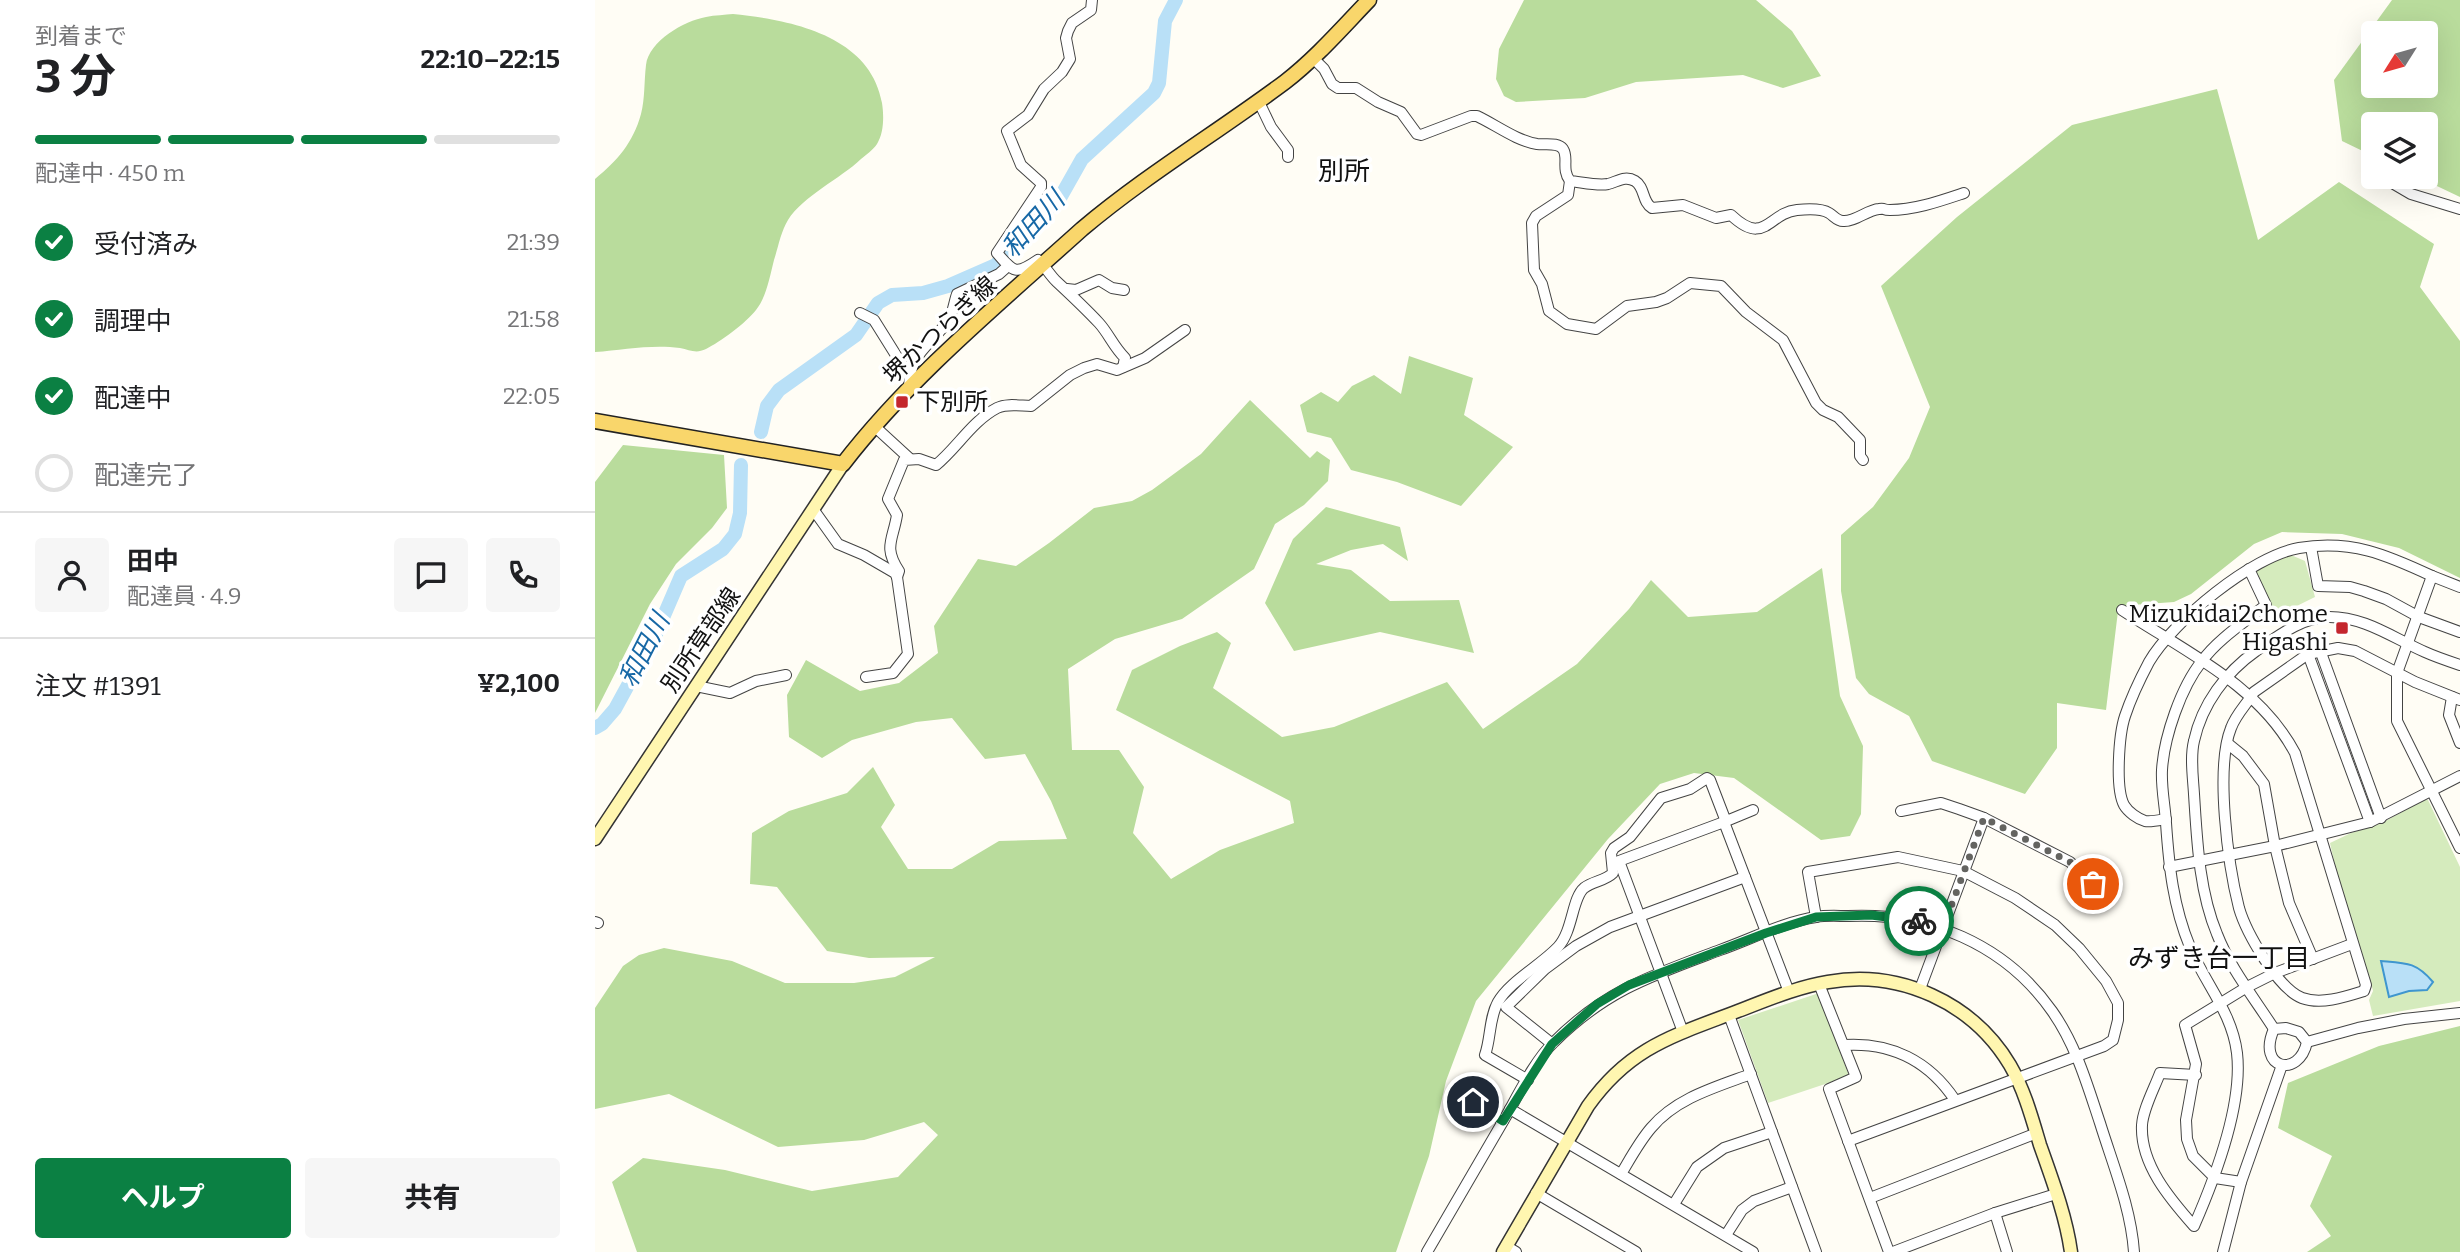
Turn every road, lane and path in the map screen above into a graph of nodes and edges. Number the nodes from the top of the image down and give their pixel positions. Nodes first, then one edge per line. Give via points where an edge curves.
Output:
1 (1092, 0) edge
2 (1369, 0) edge
3 (1313, 58) junction
4 (1258, 100) junction
5 (1288, 157) dead end
6 (1570, 181) junction
7 (2402, 189) edge
8 (1964, 193) dead end
9 (2460, 209) edge
10 (1043, 264) junction
11 (1008, 266) junction
12 (1067, 289) junction
13 (1124, 290) dead end
14 (860, 313) dead end
15 (1185, 330) dead end
16 (1123, 367) junction
17 (909, 382) junction
18 (595, 421) edge
19 (873, 425) junction
20 (909, 458) junction
21 (1863, 460) dead end
22 (843, 464) junction
23 (813, 509) junction
24 (2311, 547) junction
25 (2249, 569) junction
26 (2432, 576) junction
27 (897, 577) junction
28 (2460, 587) edge
29 (2122, 610) dead end
30 (2419, 617) junction
31 (2460, 632) edge
32 (2166, 639) junction
33 (2408, 644) junction
34 (2320, 650) junction
35 (2308, 654) junction
36 (2201, 661) junction
37 (2460, 665) edge
38 (2397, 673) junction
39 (786, 675) dead end
40 (866, 677) dead end
41 (2226, 677) junction
42 (696, 686) junction
43 (2251, 697) junction
44 (2456, 699) edge
45 (2227, 743) junction
46 (2460, 743) edge
47 (2460, 776) edge
48 (2432, 791) junction
49 (1753, 810) dead end
50 (1901, 811) dead end
51 (1984, 818) junction
52 (2166, 819) junction
53 (2376, 820) junction
54 (1724, 822) junction
55 (2321, 836) junction
56 (595, 839) edge
57 (2275, 846) junction
58 (2460, 848) edge
59 (2230, 855) junction
60 (2200, 861) junction
61 (2169, 867) junction
62 (1963, 871) junction
63 (1745, 877) junction
64 (2093, 884) dead end
65 (1639, 917) junction
66 (1816, 917) junction
67 (1943, 928) junction
68 (1766, 933) junction
69 (2352, 944) junction
70 (2313, 959) junction
71 (1661, 972) junction
72 (2275, 973) junction
73 (1819, 984) junction
74 (2247, 987) junction
75 (1920, 989) junction
76 (1789, 992) junction
77 (2221, 1002) junction
78 (2460, 1013) edge
79 (1729, 1015) junction
80 (2274, 1029) junction
81 (1683, 1032) junction
82 (2307, 1042) junction
83 (1552, 1044) junction
84 (1844, 1045) junction
85 (2077, 1055) junction
86 (2282, 1065) junction
87 (1751, 1074) junction
88 (2196, 1075) junction
89 (2017, 1079) junction
90 (1528, 1080) junction
91 (1955, 1100) junction
92 (1473, 1102) dead end
93 (1510, 1109) junction
94 (1503, 1121) junction
95 (1772, 1132) junction
96 (2036, 1133) junction
97 (1566, 1142) junction
98 (1848, 1142) junction
99 (1621, 1174) junction
100 (2215, 1178) junction
101 (2241, 1182) junction
102 (1792, 1187) junction
103 (1536, 1194) junction
104 (2056, 1194) junction
105 (1870, 1198) junction
106 (1674, 1204) junction
107 (1995, 1213) junction
108 (1726, 1235) junction
109 (1508, 1250) edge
110 (1427, 1252) edge
111 (1636, 1252) edge
112 (1753, 1252) edge
113 (1816, 1252) edge
114 (1891, 1252) edge
115 (2007, 1252) edge
116 (2071, 1252) edge
117 (2134, 1252) edge
118 (2223, 1252) edge

1 - 11 street via 1091,10 1068,31 1069,59 1062,72 1044,89 1028,115 1007,131 1021,165 1041,183 997,253
2 - 3 main road, 堺かつらぎ線
3 - 4 main road, 堺かつらぎ線
3 - 6 street via 1332,84 1356,88 1401,112 1417,134 1478,116 1525,140 1558,145 1566,154 1564,167
4 - 5 street
4 - 10 main road, 堺かつらぎ線 via 1110,205
6 - 8 street via 1609,184 1627,178 1640,186 1652,208 1689,206 1716,218 1728,214 1758,229 1788,212 1817,210 1846,221 1881,209 1925,205
6 - 21 street via 1568,195 1536,215 1532,223 1534,270 1549,311 1567,324 1596,329 1627,306 1667,298 1690,283 1721,286 1745,312 1783,340 1816,403 1839,417 1860,440
7 - 9 street
10 - 11 street via 1038,260 1022,271
10 - 12 street
10 - 17 main road, 堺かつらぎ線
11 - 17 street via 957,294 950,318 917,355
12 - 13 street via 1099,280
12 - 16 street via 1125,358
14 - 17 street via 874,320
15 - 16 street via 1145,358
16 - 20 street via 1091,365 1070,375 1031,406 997,408 936,465
17 - 19 main road, 堺かつらぎ線
18 - 22 main road
19 - 20 street
19 - 22 main road, 堺かつらぎ線
20 - 27 street via 904,460 888,499 897,515 890,551
22 - 23 street, 別所草部線
23 - 27 street via 838,544
23 - 42 street, 別所草部線
24 - 25 street via 2289,551
24 - 26 street via 2388,555
24 - 30 street via 2318,586 2364,591
25 - 32 street
25 - 36 street via 2266,605
26 - 28 street
26 - 30 street
27 - 40 street via 908,654 893,673
29 - 32 street
30 - 31 street
30 - 33 street
32 - 36 street
32 - 52 street via 2150,661 2124,718 2119,786 2124,806 2137,818
33 - 37 street
33 - 38 street
33 - 41 street via 2372,626 2326,617 2285,631
34 - 35 street
34 - 38 street via 2355,651
34 - 53 street
35 - 43 street
35 - 53 street
36 - 41 street
36 - 52 street via 2177,706 2167,740 2162,768
38 - 44 street
38 - 48 street via 2397,721
39 - 42 street via 730,693
41 - 43 street
41 - 60 street via 2202,716 2193,743
42 - 56 street, 別所草部線
43 - 45 street
43 - 55 street via 2274,720 2295,753
44 - 46 street via 2449,715
45 - 57 street via 2264,784
45 - 59 street via 2224,769
47 - 48 street
48 - 53 street
48 - 58 street
49 - 54 street
50 - 51 street via 1941,803
51 - 62 street
51 - 64 street via 2070,862
52 - 61 street
53 - 55 street
54 - 63 street
54 - 65 street via 1619,860
54 - 90 street via 1707,778 1661,798 1630,837 1613,848 1613,873 1578,896 1564,940 1509,989 1495,1008 1485,1055
55 - 57 street
55 - 69 street
57 - 59 street
57 - 70 street via 2289,903
59 - 60 street
59 - 72 street via 2240,909
60 - 61 street
60 - 74 street via 2217,935
61 - 77 street via 2186,938
62 - 66 street via 1898,857 1808,872
62 - 67 street
62 - 85 street via 2048,919 2106,981 2118,1003 2113,1040
63 - 65 street
63 - 68 street
65 - 71 street
65 - 83 street via 1576,946 1506,1007
66 - 67 street via 1871,915
66 - 68 street
67 - 75 street
67 - 85 street via 2003,961 2032,986
68 - 71 street
68 - 76 street
69 - 70 street
69 - 72 street via 2364,991 2319,1001 2302,998 2285,989
70 - 72 street
71 - 81 street
71 - 83 street via 1597,1004
72 - 74 street
73 - 75 street via 1860,979
73 - 76 street
73 - 84 street
74 - 77 street
74 - 80 street
75 - 89 street via 1978,1025 1999,1048
76 - 79 street
77 - 88 street via 2185,1025
77 - 100 street via 2231,1023 2238,1090
78 - 82 street via 2404,1019
79 - 81 street
79 - 87 street
80 - 82 street via 2299,1032
80 - 86 street via 2268,1048 2271,1058
81 - 97 street via 1649,1048 1611,1076
82 - 86 street via 2295,1063
83 - 90 street
84 - 91 street via 1864,1044 1903,1054 1931,1071
84 - 98 street via 1856,1077 1829,1089
85 - 89 street
85 - 117 street via 2122,1190
86 - 101 street
87 - 95 street
87 - 99 street via 1682,1102 1660,1118
88 - 100 street via 2186,1120 2187,1139 2193,1156
88 - 100 street via 2159,1073 2142,1123 2143,1138 2164,1192 2194,1226
89 - 91 street
89 - 96 street
90 - 93 street
91 - 98 street
92 - 94 street
93 - 94 street
93 - 97 street
94 - 110 street
95 - 102 street
95 - 106 street via 1724,1148 1696,1167
96 - 104 street
96 - 105 street
97 - 99 street
97 - 103 street
98 - 105 street
99 - 106 street
100 - 101 street
101 - 118 street
102 - 108 street via 1742,1209
102 - 113 street
103 - 109 street
103 - 111 street
104 - 107 street
104 - 116 street
105 - 114 street
106 - 108 street
107 - 114 street
107 - 115 street
108 - 112 street

